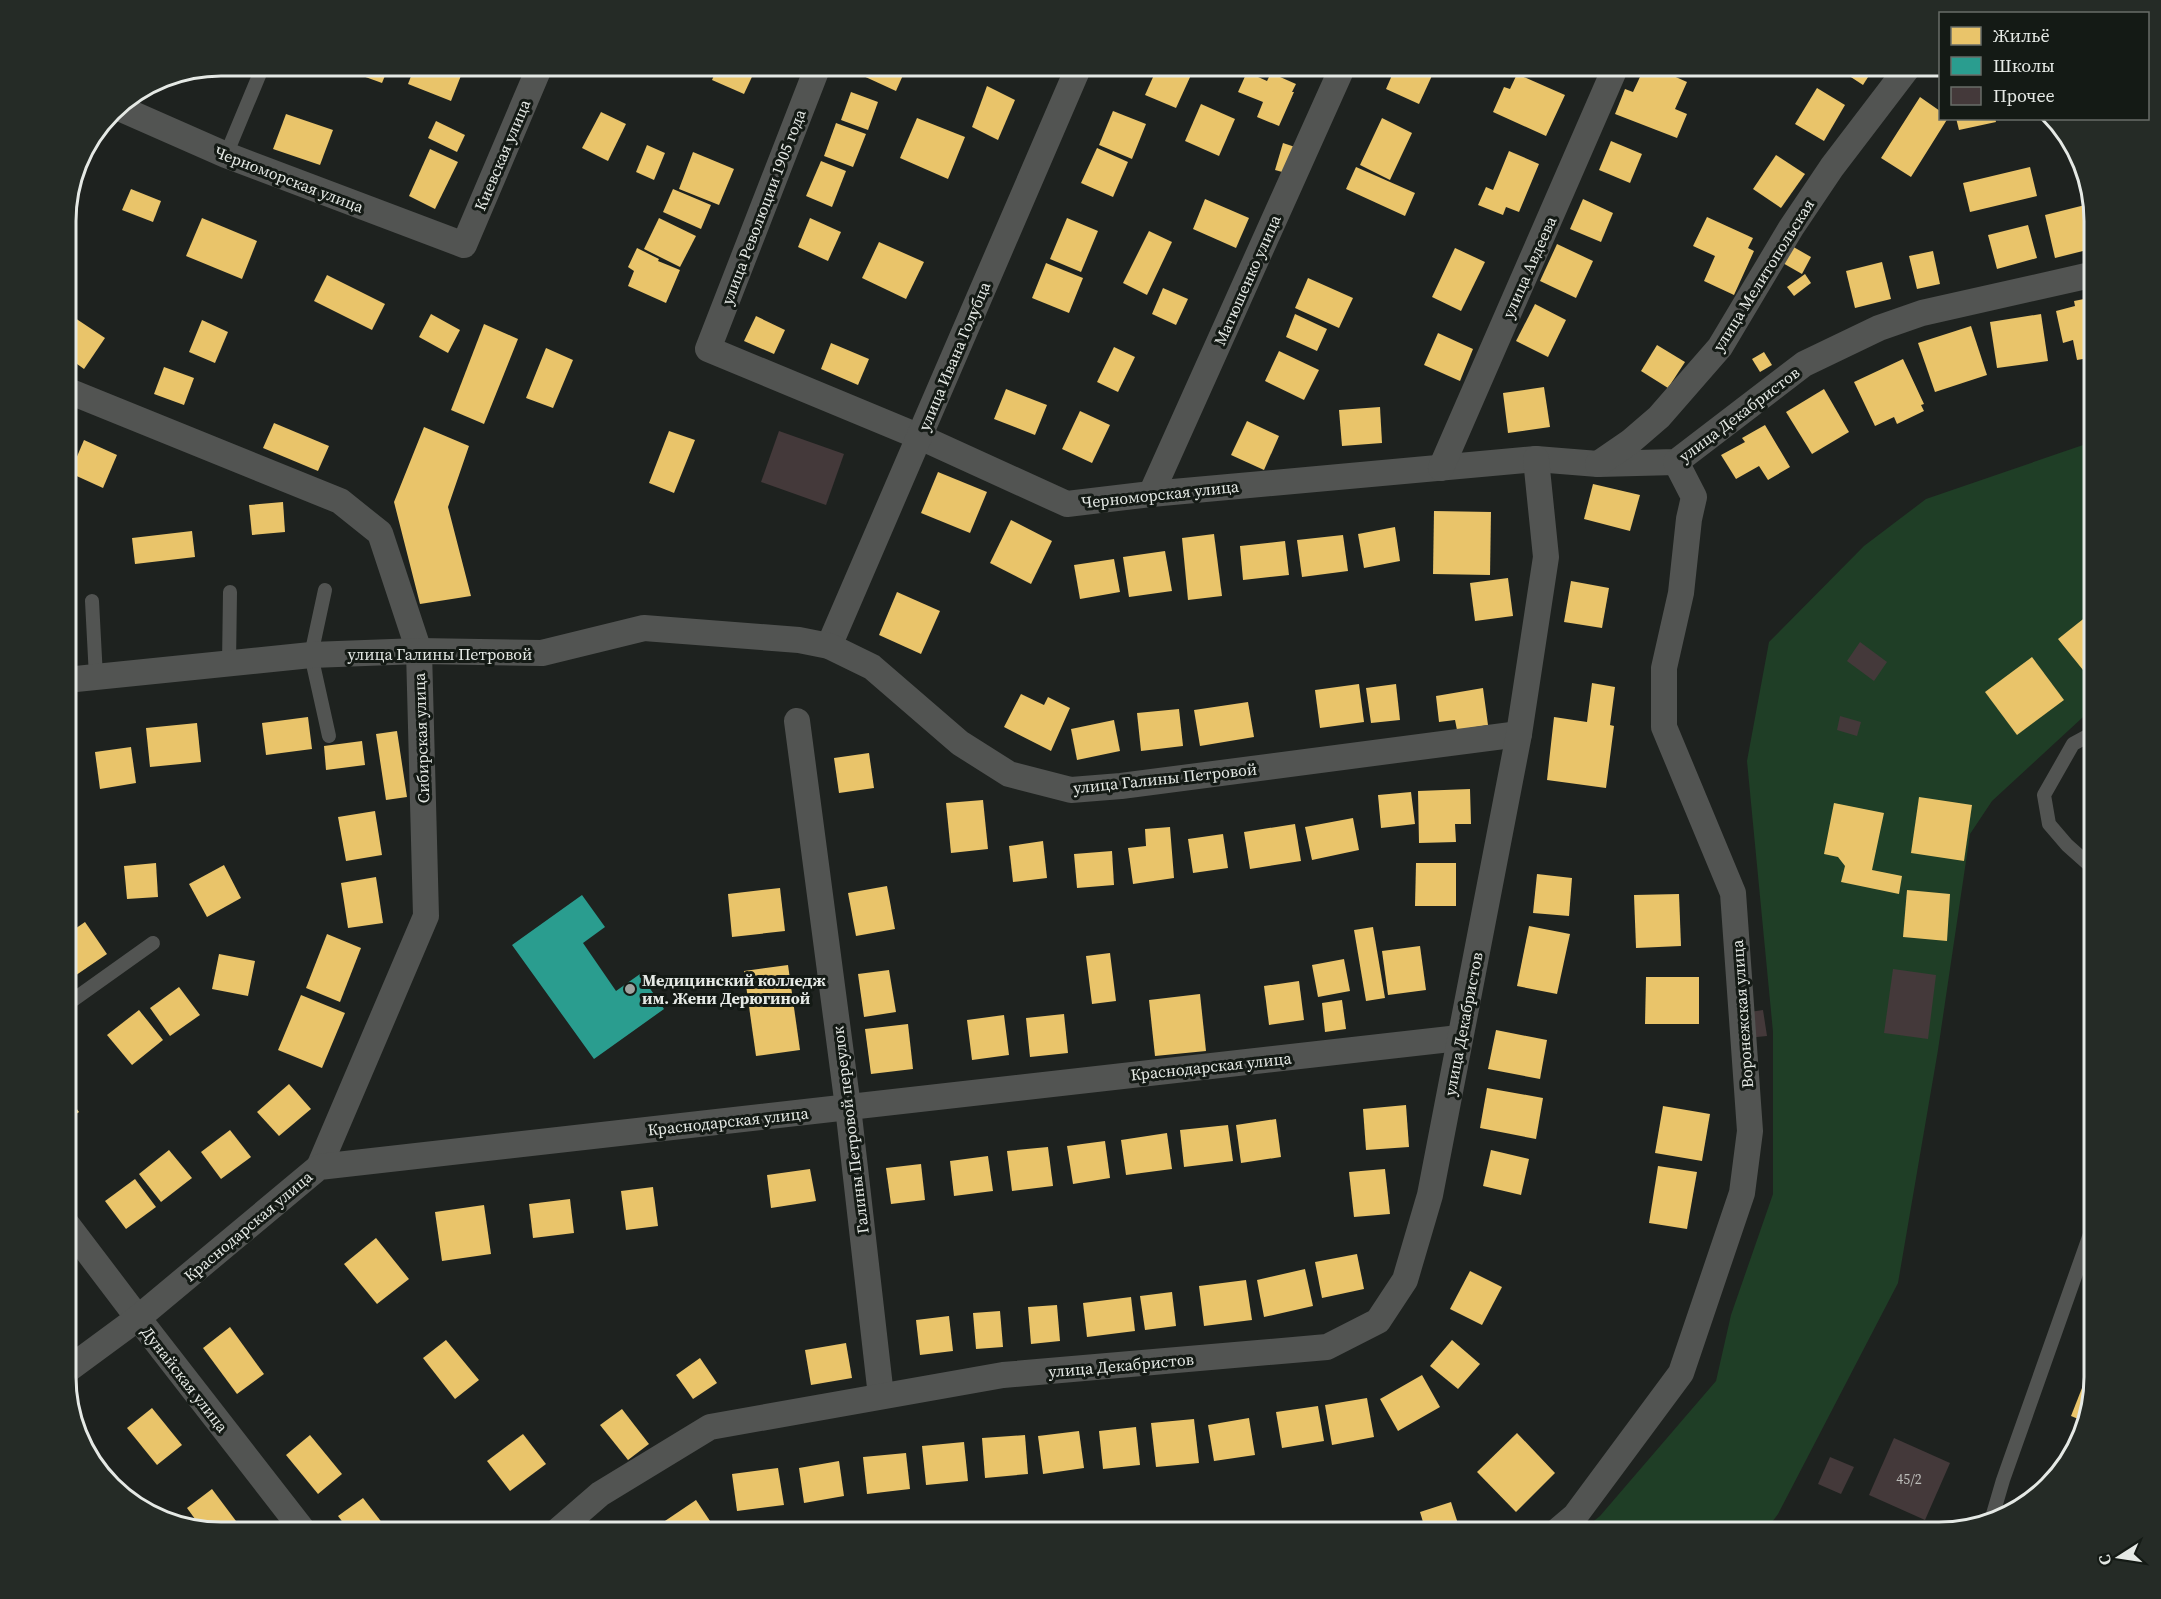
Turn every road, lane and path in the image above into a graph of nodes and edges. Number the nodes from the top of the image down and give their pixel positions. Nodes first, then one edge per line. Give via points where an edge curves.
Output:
1 (1338, 76) edge
2 (1612, 76) edge
3 (1901, 76) edge
4 (258, 77) edge
5 (535, 77) edge
6 (814, 77) edge
7 (1075, 77) edge
8 (127, 111) edge
9 (226, 155) junction
10 (465, 245) joint
11 (2084, 276) edge
12 (708, 349) joint
13 (77, 394) edge
14 (920, 438) junction
15 (1536, 459) junction
16 (1676, 462) junction
17 (1598, 464) junction
18 (1441, 468) junction
19 (1151, 494) junction
20 (325, 590) dead end
21 (230, 592) dead end
22 (92, 602) dead end
23 (829, 646) junction
24 (419, 651) junction
25 (311, 655) junction
26 (229, 664) junction
27 (96, 677) junction
28 (77, 679) edge
29 (797, 721) dead end
30 (1519, 734) junction
31 (329, 736) dead end
32 (2084, 738) edge
33 (2084, 860) edge
34 (153, 943) dead end
35 (77, 997) edge
36 (1459, 1038) junction
37 (848, 1107) junction
38 (319, 1167) junction
39 (77, 1238) edge
40 (2084, 1251) edge
41 (138, 1318) junction
42 (77, 1363) edge
43 (881, 1396) junction
44 (1994, 1512) edge
45 (296, 1522) edge
46 (568, 1522) edge
47 (1568, 1522) edge

1 - 19 street, Матюшенко улица
2 - 18 street, улица Авдеева
3 - 17 street, улица Мелитопольская via 1797,219 1720,347 1659,417
4 - 9 lane
5 - 10 street, Киевская улица
6 - 12 street, улица Революции 1905 года
7 - 14 street, улица Ивана Голубца
8 - 9 street, Черноморская улица
9 - 10 street, Черноморская улица
11 - 16 street, улица Декабристов via 1922,313 1879,328 1804,364
12 - 14 street, Черноморская улица
13 - 24 street, Сибирская улица via 340,501 380,533
14 - 19 street, Черноморская улица via 1067,504
14 - 23 street, улица Ивана Голубца
15 - 17 street, улица Декабристов
15 - 18 street, Черноморская улица
15 - 30 street, улица Декабристов via 1546,557
16 - 17 street, улица Декабристов
16 - 47 street, Воронежская улица via 1694,497 1681,593 1664,668 1664,727 1733,893 1750,1131 1742,1193 1681,1373
18 - 19 street, Черноморская улица
20 - 25 lane
21 - 26 lane
22 - 27 lane
23 - 24 street, улица Галины Петровой via 799,640 644,628 542,654
23 - 30 street, улица Галины Петровой via 872,667 960,743 1009,774 1071,790
24 - 25 street, улица Галины Петровой
24 - 38 street, Сибирская улица via 426,915
25 - 26 street, улица Галины Петровой
25 - 31 lane
26 - 27 street, улица Галины Петровой
27 - 28 street, улица Галины Петровой
29 - 37 street, Галины Петровой переулок
30 - 36 street, улица Декабристов
32 - 33 lane via 2073,744 2044,795 2049,824
34 - 35 lane
36 - 37 street, Краснодарская улица
36 - 43 street, улица Декабристов via 1430,1196 1405,1280 1378,1321 1327,1347 1004,1375
37 - 38 street, Краснодарская улица
37 - 43 street, Галины Петровой переулок
38 - 41 street, Краснодарская улица
39 - 41 street, Дунайская улица
40 - 44 lane
41 - 42 street, Краснодарская улица
41 - 45 street, Дунайская улица
43 - 46 street, улица Декабристов via 710,1427 600,1494

